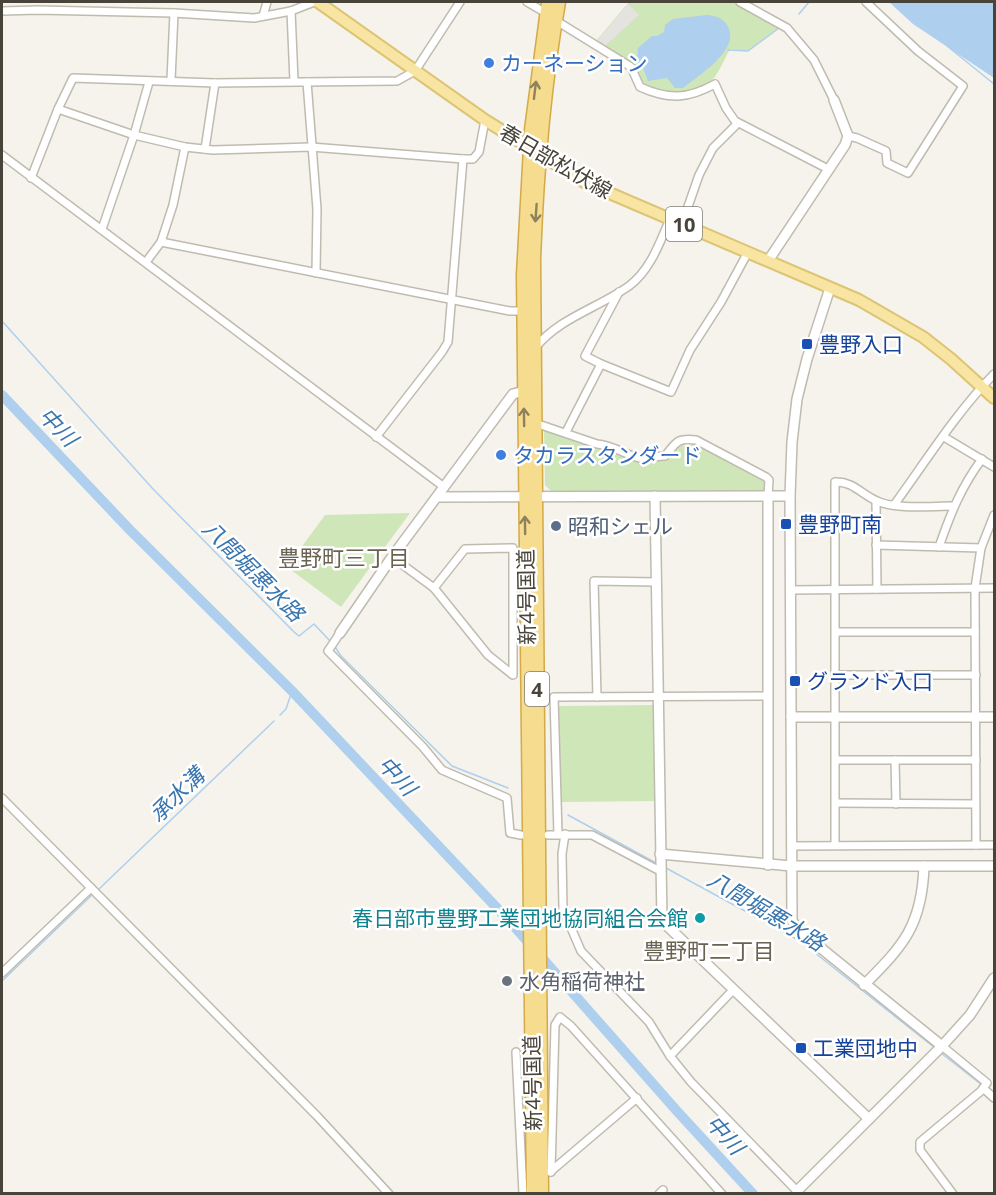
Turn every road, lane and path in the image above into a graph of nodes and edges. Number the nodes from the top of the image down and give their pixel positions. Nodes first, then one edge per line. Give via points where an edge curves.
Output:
1 (267, 2) edge
2 (316, 2) edge
3 (460, 2) edge
4 (527, 2) edge
5 (559, 2) edge
6 (741, 2) edge
7 (866, 2) edge
8 (39, 6) edge
9 (2, 11) edge
10 (291, 11) junction
11 (550, 11) edge
12 (174, 13) junction
13 (263, 16) junction
14 (415, 71) junction
15 (171, 81) junction
16 (294, 81) junction
17 (149, 82) junction
18 (307, 82) junction
19 (215, 83) junction
20 (834, 100) joint
21 (58, 109) junction
22 (485, 120) junction
23 (738, 123) junction
24 (134, 135) junction
25 (848, 136) junction
26 (184, 147) junction
27 (311, 147) junction
28 (204, 149) junction
29 (535, 151) junction
30 (2, 155) edge
31 (463, 159) junction
32 (828, 169) junction
33 (31, 178) junction
34 (670, 219) junction
35 (682, 224) junction
36 (102, 229) junction
37 (161, 242) junction
38 (748, 252) junction
39 (768, 261) junction
40 (146, 262) junction
41 (316, 273) junction
42 (830, 288) junction
43 (619, 291) junction
44 (452, 299) junction
45 (523, 311) junction
46 (534, 350) junction
47 (601, 364) junction
48 (994, 374) edge
49 (982, 387) junction
50 (524, 391) junction
51 (994, 398) edge
52 (535, 423) junction
53 (566, 432) junction
54 (376, 437) junction
55 (944, 437) junction
56 (982, 459) junction
57 (994, 467) edge
58 (444, 487) junction
59 (655, 496) junction
60 (768, 496) junction
61 (790, 496) junction
62 (436, 497) junction
63 (530, 497) junction
64 (876, 501) junction
65 (894, 505) junction
66 (953, 506) junction
67 (994, 518) edge
68 (876, 545) junction
69 (939, 547) junction
70 (981, 548) junction
71 (392, 558) junction
72 (656, 582) junction
73 (434, 588) junction
74 (975, 588) junction
75 (994, 588) edge
76 (877, 589) junction
77 (790, 590) junction
78 (835, 590) junction
79 (836, 632) junction
80 (975, 632) junction
81 (337, 637) joint
82 (836, 675) junction
83 (976, 675) junction
84 (767, 696) junction
85 (597, 697) junction
86 (657, 697) junction
87 (791, 717) junction
88 (976, 717) junction
89 (994, 717) edge
90 (836, 718) junction
91 (836, 760) junction
92 (895, 760) junction
93 (976, 760) junction
94 (2, 798) edge
95 (836, 803) junction
96 (896, 804) junction
97 (975, 804) junction
98 (561, 834) junction
99 (521, 835) dead end
100 (548, 835) dead end
101 (835, 845) junction
102 (976, 845) junction
103 (994, 845) edge
104 (791, 846) junction
105 (660, 864) junction
106 (768, 865) junction
107 (791, 866) junction
108 (924, 866) junction
109 (994, 866) edge
110 (91, 888) junction
111 (2, 973) edge
112 (994, 978) edge
113 (864, 985) junction
114 (733, 990) junction
115 (939, 1049) junction
116 (516, 1052) dead end
117 (670, 1056) junction
118 (516, 1065) junction
119 (526, 1065) dead end
120 (984, 1087) junction
121 (637, 1098) junction
122 (994, 1098) edge
123 (869, 1119) junction
124 (546, 1176) junction
125 (798, 1191) joint
126 (389, 1194) edge
127 (523, 1194) edge
128 (533, 1194) edge
129 (542, 1194) edge
130 (722, 1194) edge
131 (953, 1194) edge

1 - 13 street
2 - 10 street
2 - 14 main road, 春日部松伏線 / 10
3 - 14 street
4 - 11 street
5 - 11 highway, 新4号国道 / 4
6 - 20 street via 786,28 814,60
7 - 25 street via 918,51 963,86 908,173 887,163 886,151
8 - 9 street
8 - 12 street
10 - 13 street
10 - 16 street
11 - 23 street via 631,67 640,87 648,91 686,97 715,84
11 - 29 highway, 新4号国道 / 4 via 547,83
12 - 13 street
12 - 15 street
14 - 18 street via 397,81
14 - 22 main road, 春日部松伏線 / 10
15 - 17 street
15 - 19 street
16 - 18 street
16 - 19 street
17 - 21 street via 72,78
17 - 24 street
18 - 27 street
19 - 28 street
20 - 25 street
21 - 24 street
21 - 33 street
22 - 29 main road, 春日部松伏線 / 10
22 - 31 street via 479,152 473,159
23 - 32 street
23 - 35 street via 712,148
24 - 26 street
24 - 36 street
25 - 32 street
26 - 28 street
26 - 37 street
27 - 28 street
27 - 31 street
27 - 41 street via 317,209
29 - 34 main road, 春日部松伏線 / 10 via 586,183
29 - 45 highway, 新4号国道 / 4 via 524,234
29 -> 46 highway, 新4号国道 / 4
30 - 33 street
31 - 44 street
32 - 39 street
33 - 36 street
34 - 35 main road, 春日部松伏線 / 10
34 - 43 street via 650,262 630,285
35 - 38 main road, 春日部松伏線 / 10
36 - 40 street
37 - 40 street
37 - 41 street
38 - 39 main road, 春日部松伏線 / 10
38 - 47 street via 690,350 672,392
39 - 42 main road, 春日部松伏線 / 10
40 - 54 street
41 - 44 street
42 - 49 main road, 春日部松伏線 / 10 via 913,330
42 - 61 street via 797,399
43 - 46 street via 557,327
43 - 47 street via 585,356
44 - 45 street
44 - 54 street via 446,346
45 - 50 highway, 新4号国道 / 4
46 - 52 highway, 新4号国道 / 4
47 - 53 street
48 - 49 street
49 - 51 main road, 春日部松伏線 / 10
49 - 55 street
50 - 58 street via 513,394
63 -> 50 highway, 新4号国道 / 4
52 - 53 street
52 - 63 highway, 新4号国道 / 4
53 - 60 street via 642,459 665,456 677,441 696,440 766,477
54 - 58 street
55 - 56 street
55 - 65 street
56 - 57 street
56 - 66 street
58 - 62 street
59 - 60 street
59 - 63 street
59 - 72 street
60 - 61 street
60 - 84 street
61 - 77 street
62 - 63 street
62 - 71 street
63 - 124 highway, 新4号国道 / 4
128 -> 63 highway, 新4号国道 / 4
64 - 65 street
64 - 68 street
64 - 78 street via 843,481 835,482
65 - 66 street
66 - 69 street
67 - 70 street
68 - 69 street
68 - 76 street
69 - 70 street
70 - 74 street
71 - 73 street
71 - 81 street
72 - 85 street via 594,581
72 - 86 street
73 - 73 street via 488,655 513,675 513,548 465,549
74 - 75 street
74 - 76 street
74 - 80 street
76 - 78 street
77 - 78 street
77 - 87 street
78 - 79 street
79 - 80 street
79 - 82 street
80 - 83 street
81 - 99 street via 328,651 442,770 507,798 510,833
82 - 83 street
82 - 90 street
83 - 88 street
84 - 86 street
84 - 106 street
85 - 86 street
85 - 98 street via 554,697
86 - 105 street
87 - 90 street
87 - 104 street
88 - 89 street
88 - 90 street
88 - 93 street
90 - 91 street
91 - 92 street
91 - 95 street
92 - 93 street
92 - 96 street
93 - 97 street
94 - 110 street
95 - 96 street
95 - 101 street
96 - 97 street
97 - 102 street
98 - 100 street
98 - 105 street via 592,835
98 - 117 street via 563,909 581,951 649,1022
101 - 102 street
101 - 104 street
102 - 103 street
104 - 107 street
105 - 106 street
105 - 114 street via 663,924
106 - 107 street
107 - 108 street
107 - 113 street via 793,924
108 - 109 street
108 - 113 street via 922,899 908,935
110 - 111 street
110 - 126 street
112 - 115 street via 970,1015
113 - 115 street
114 - 117 street
114 - 123 street
115 - 120 street
115 - 123 street
116 - 118 street
117 - 125 street
118 - 119 street
118 - 127 street
120 - 122 street
120 - 131 street via 920,1142 920,1150
121 - 124 street
121 - 124 street via 560,1017 555,1024
121 - 130 street
123 - 125 street
124 - 129 highway, 新4号国道 / 4

